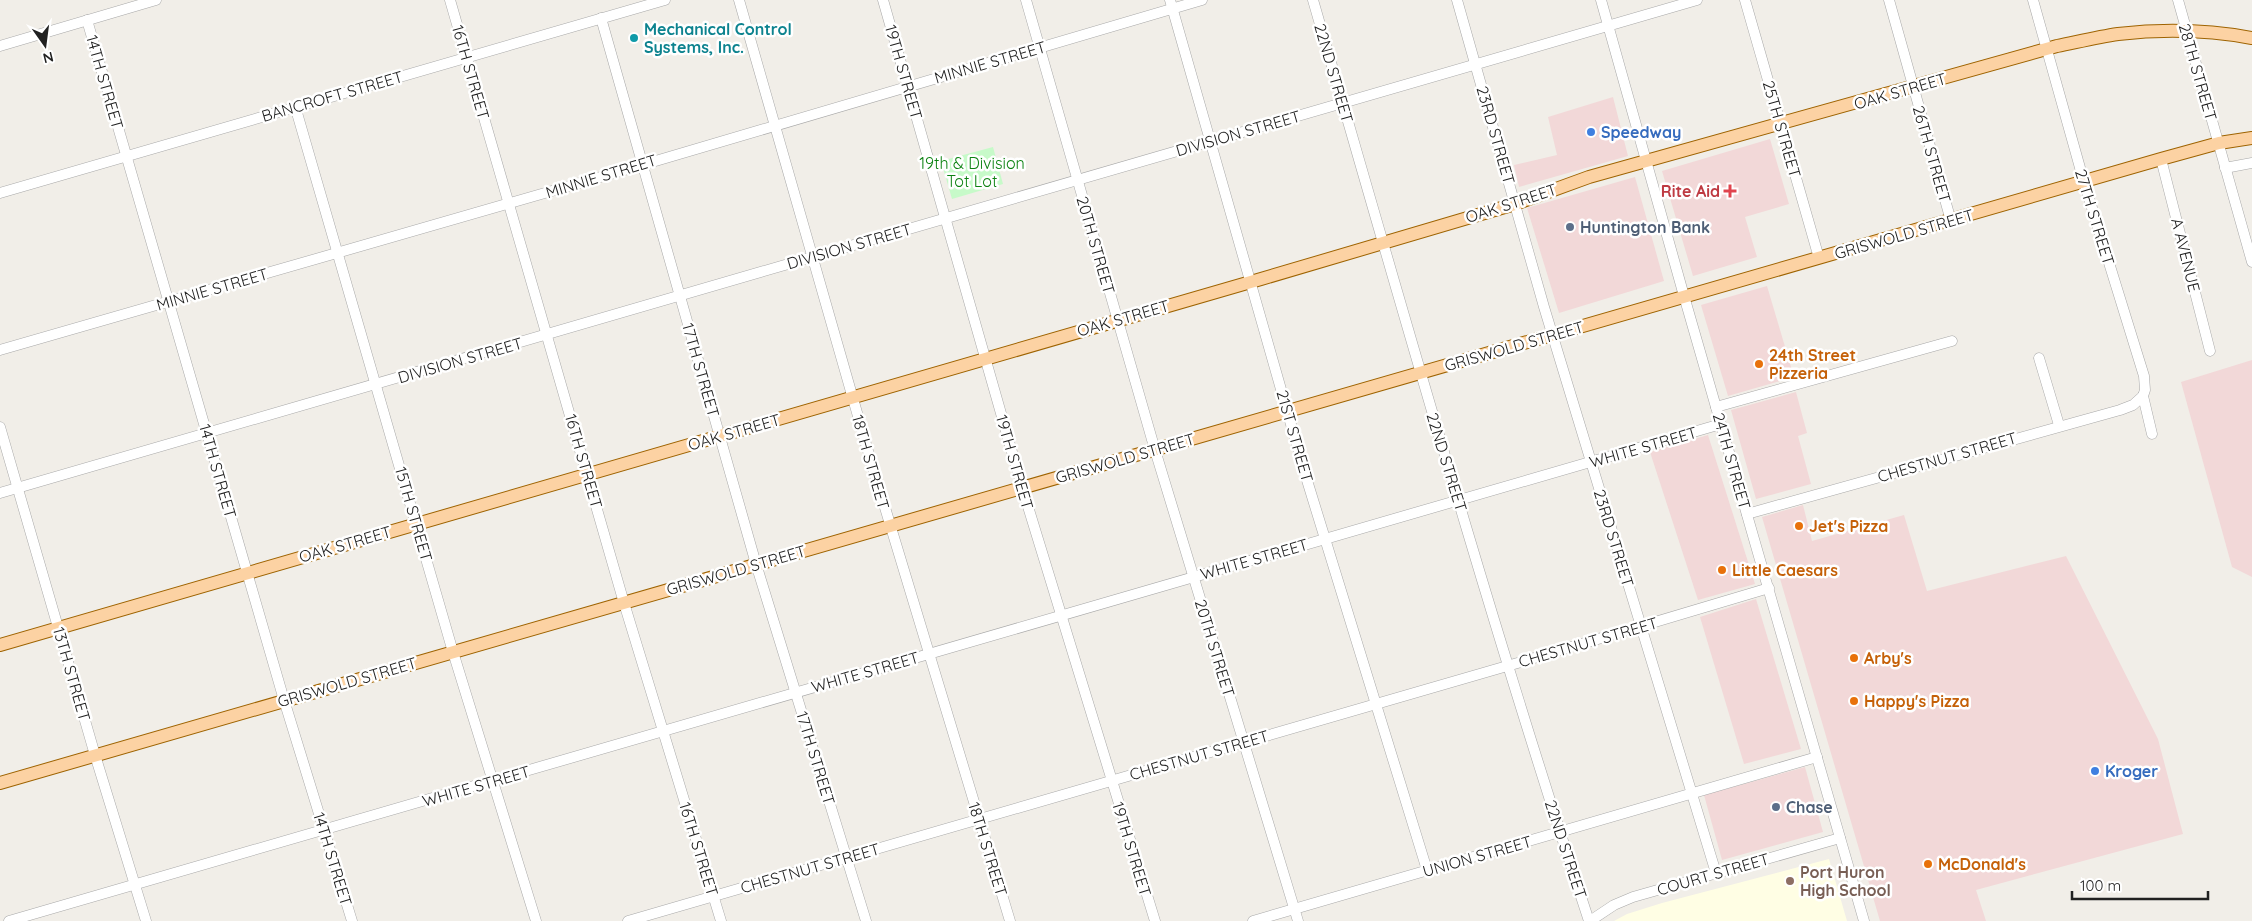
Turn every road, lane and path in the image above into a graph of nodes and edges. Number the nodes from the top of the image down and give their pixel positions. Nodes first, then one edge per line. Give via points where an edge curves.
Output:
1 (156, 0) edge
2 (450, 0) edge
3 (665, 0) edge
4 (739, 0) edge
5 (883, 0) edge
6 (1026, 0) edge
7 (1202, 0) edge
8 (1313, 0) edge
9 (1457, 0) edge
10 (1600, 0) edge
11 (1697, 0) edge
12 (1745, 0) edge
13 (1888, 0) edge
14 (2033, 0) edge
15 (2178, 0) edge
16 (1171, 4) edge
17 (601, 18) junction
18 (87, 20) junction
19 (1608, 25) junction
20 (2186, 33) junction
21 (2252, 38) edge
22 (0, 46) edge
23 (1040, 48) junction
24 (2047, 49) junction
25 (467, 57) junction
26 (1476, 64) junction
27 (908, 87) junction
28 (1914, 87) junction
29 (1343, 103) junction
30 (295, 106) junction
31 (1781, 124) junction
32 (775, 125) junction
33 (2252, 138) edge
34 (1211, 141) junction
35 (2219, 143) junction
36 (126, 156) junction
37 (2161, 159) junction
38 (1646, 162) junction
39 (2252, 163) edge
40 (642, 165) junction
41 (2225, 168) junction
42 (1078, 180) junction
43 (2084, 182) junction
44 (0, 193) edge
45 (509, 203) junction
46 (1515, 204) junction
47 (945, 218) junction
48 (1951, 221) junction
49 (1383, 242) junction
50 (2250, 251) edge
51 (338, 253) junction
52 (813, 256) junction
53 (1819, 258) junction
54 (2252, 262) edge
55 (1250, 282) junction
56 (680, 295) junction
57 (1684, 296) junction
58 (169, 301) junction
59 (1118, 320) junction
60 (547, 334) junction
61 (1553, 335) junction
62 (1952, 341) dead end
63 (0, 350) edge
64 (2210, 351) dead end
65 (985, 358) junction
66 (2039, 358) dead end
67 (1420, 373) junction
68 (376, 384) junction
69 (2143, 396) junction
70 (852, 397) junction
71 (1716, 407) junction
72 (1287, 410) junction
73 (1721, 424) junction
74 (2059, 425) junction
75 (0, 427) edge
76 (207, 433) junction
77 (2152, 434) dead end
78 (720, 435) junction
79 (1155, 450) junction
80 (1591, 462) junction
81 (588, 474) junction
82 (1022, 487) junction
83 (18, 488) junction
84 (0, 493) edge
85 (1458, 500) junction
86 (1747, 514) junction
87 (416, 524) junction
88 (890, 525) junction
89 (1325, 539) junction
90 (756, 564) junction
91 (247, 572) junction
92 (1193, 577) junction
93 (1769, 588) junction
94 (624, 603) junction
95 (1061, 614) junction
96 (1641, 626) junction
97 (58, 628) junction
98 (0, 645) edge
99 (453, 652) junction
100 (928, 653) junction
101 (1509, 666) junction
102 (796, 692) junction
103 (284, 700) junction
104 (1376, 704) junction
105 (662, 730) junction
106 (1244, 742) junction
107 (95, 755) junction
108 (1817, 758) junction
109 (1111, 780) junction
110 (493, 781) junction
111 (0, 783) edge
112 (1692, 794) junction
113 (979, 819) junction
114 (324, 830) junction
115 (1560, 832) junction
116 (1840, 838) junction
117 (847, 857) junction
118 (1427, 870) junction
119 (1716, 873) junction
120 (134, 885) junction
121 (714, 896) junction
122 (1295, 909) junction
123 (9, 921) edge
124 (146, 921) edge
125 (352, 921) edge
126 (536, 921) edge
127 (628, 921) edge
128 (721, 921) edge
129 (866, 921) edge
130 (1010, 921) edge
131 (1155, 921) edge
132 (1253, 921) edge
133 (1298, 921) edge
134 (1590, 921) edge
135 (1864, 921) edge

1 - 18 street
2 - 25 street, 16TH STREET
3 - 17 street, BANCROFT STREET
4 - 32 street, 18TH STREET
5 - 27 street, 19TH STREET
6 - 23 street, 20TH STREET
7 - 16 street, MINNIE STREET
8 - 29 street, 22ND STREET
9 - 26 street, 23RD STREET
10 - 19 street, 24TH STREET
11 - 19 street, DIVISION STREET
12 - 31 street, 25TH STREET
13 - 28 street, 26TH STREET
14 - 24 street, 27TH STREET
15 - 20 street, 28TH STREET
16 - 23 street, MINNIE STREET
16 - 34 street, 21ST STREET
17 - 25 street, BANCROFT STREET
17 - 40 street, 17TH STREET
18 - 22 street
18 - 36 street, 14TH STREET
19 - 26 street, DIVISION STREET
19 - 38 street, 24TH STREET
20 - 21 main road, OAK STREET
20 - 24 main road, OAK STREET via 2118,34
20 - 35 street, 28TH STREET
23 - 27 street, MINNIE STREET
23 - 42 street, 20TH STREET
24 - 28 main road, OAK STREET
24 - 43 street, 27TH STREET
25 - 30 street, BANCROFT STREET
25 - 45 street, 16TH STREET
26 - 29 street, DIVISION STREET
26 - 46 street, 23RD STREET
27 - 32 street, MINNIE STREET
27 - 47 street, 19TH STREET
28 - 31 main road, OAK STREET
28 - 48 street, 26TH STREET
29 - 34 street, DIVISION STREET
29 - 49 street, 22ND STREET
30 - 36 street, BANCROFT STREET
30 - 51 street, 15TH STREET
31 - 38 main road, OAK STREET
31 - 53 street, 25TH STREET
32 - 40 street, MINNIE STREET
32 - 52 street, 18TH STREET
33 - 35 main road, GRISWOLD STREET
34 - 42 street, DIVISION STREET
34 - 55 street, 21ST STREET
35 - 37 main road, GRISWOLD STREET
35 - 41 street, 28TH STREET
36 - 44 street, BANCROFT STREET
36 - 58 street, 14TH STREET
37 - 43 main road, GRISWOLD STREET
37 - 64 street, A AVENUE
38 - 46 main road, OAK STREET via 1589,177
38 - 57 street, 24TH STREET
39 - 41 street
40 - 45 street, MINNIE STREET
40 - 56 street, 17TH STREET
41 - 50 street, 28TH STREET
42 - 47 street, DIVISION STREET
42 - 59 street, 20TH STREET
43 - 48 main road, GRISWOLD STREET
43 - 69 street, 27TH STREET via 2144,376
45 - 51 street, MINNIE STREET
45 - 60 street, 16TH STREET
46 - 49 main road, OAK STREET
46 - 61 street, 23RD STREET
47 - 52 street, DIVISION STREET
47 - 65 street, 19TH STREET
48 - 53 main road, GRISWOLD STREET
49 - 55 main road, OAK STREET
49 - 67 street, 22ND STREET
50 - 54 street, 28TH STREET
51 - 58 street, MINNIE STREET
51 - 68 street, 15TH STREET
52 - 56 street, DIVISION STREET
52 - 70 street, 18TH STREET
53 - 57 main road, GRISWOLD STREET
55 - 59 main road, OAK STREET
55 - 72 street, 21ST STREET
56 - 60 street, DIVISION STREET
56 - 78 street, 17TH STREET
57 - 61 main road, GRISWOLD STREET
57 - 71 street, 24TH STREET
58 - 63 street, MINNIE STREET
58 - 76 street, 14TH STREET
59 - 65 main road, OAK STREET
59 - 79 street, 20TH STREET
60 - 68 street, DIVISION STREET
60 - 81 street, 16TH STREET
61 - 67 main road, GRISWOLD STREET
61 - 80 street, 23RD STREET
62 - 71 street
65 - 70 main road, OAK STREET
65 - 82 street, 19TH STREET
66 - 74 street
67 - 72 main road, GRISWOLD STREET
67 - 85 street, 22ND STREET
68 - 76 street, DIVISION STREET
68 - 87 street, 15TH STREET
69 - 74 street, CHESTNUT STREET via 2126,408
69 - 77 street, 27TH STREET
70 - 78 main road, OAK STREET
70 - 88 street, 18TH STREET
71 - 73 street, 24TH STREET
72 - 79 main road, GRISWOLD STREET
72 - 89 street, 21ST STREET
73 - 80 street, WHITE STREET
73 - 86 street, 24TH STREET
74 - 86 street, CHESTNUT STREET
75 - 83 street, 13TH STREET
76 - 83 street, DIVISION STREET
76 - 91 street, 14TH STREET
78 - 81 main road, OAK STREET
78 - 90 street, 17TH STREET
79 - 82 main road, GRISWOLD STREET
79 - 92 street, 20TH STREET
80 - 85 street, WHITE STREET
80 - 96 street, 23RD STREET
81 - 87 main road, OAK STREET
81 - 94 street, 16TH STREET
82 - 88 main road, GRISWOLD STREET
82 - 95 street, 19TH STREET
83 - 84 street, DIVISION STREET
83 - 97 street, 13TH STREET
85 - 89 street, WHITE STREET
85 - 101 street, 22ND STREET
86 - 93 street, 24TH STREET
87 - 91 main road, OAK STREET
87 - 99 street, 15TH STREET
88 - 90 main road, GRISWOLD STREET
88 - 100 street, 18TH STREET
89 - 92 street, WHITE STREET
89 - 104 street, 21ST STREET
90 - 94 main road, GRISWOLD STREET
90 - 102 street, 17TH STREET
91 - 97 main road, OAK STREET
91 - 103 street, 14TH STREET
92 - 95 street, WHITE STREET
92 - 106 street, 20TH STREET
93 - 96 street, CHESTNUT STREET
93 - 108 street, 24TH STREET
94 - 99 main road, GRISWOLD STREET
94 - 105 street, 16TH STREET
95 - 100 street, WHITE STREET
95 - 109 street, 19TH STREET
96 - 101 street, CHESTNUT STREET
96 - 112 street, 23RD STREET
97 - 98 main road, OAK STREET
97 - 107 street, 13TH STREET
99 - 103 main road, GRISWOLD STREET
99 - 110 street, 15TH STREET
100 - 102 street, WHITE STREET
100 - 113 street, 18TH STREET
101 - 104 street, CHESTNUT STREET
101 - 115 street, 22ND STREET
102 - 105 street, WHITE STREET
102 - 117 street, 17TH STREET
103 - 107 main road, GRISWOLD STREET
103 - 114 street, 14TH STREET
104 - 106 street, CHESTNUT STREET
104 - 118 street, 21ST STREET
105 - 110 street, WHITE STREET
105 - 121 street, 16TH STREET
106 - 109 street, CHESTNUT STREET
106 - 122 street, 20TH STREET
107 - 111 main road, GRISWOLD STREET
107 - 120 street, 13TH STREET
108 - 112 street, UNION STREET
108 - 116 street, 24TH STREET
109 - 113 street, CHESTNUT STREET
109 - 131 street, 19TH STREET
110 - 114 street, WHITE STREET
110 - 126 street, 15TH STREET
112 - 115 street, UNION STREET
112 - 119 street, 23RD STREET
113 - 117 street, CHESTNUT STREET
113 - 130 street, 18TH STREET
114 - 120 street, WHITE STREET
114 - 125 street, 14TH STREET
115 - 118 street, UNION STREET
115 - 134 street, 22ND STREET
116 - 119 street, COURT STREET
116 - 135 street, 24TH STREET
117 - 121 street, CHESTNUT STREET
117 - 129 street, 17TH STREET
118 - 122 street, UNION STREET
119 - 134 street, COURT STREET via 1633,897
120 - 123 street, WHITE STREET
120 - 124 street, 13TH STREET
121 - 127 street, CHESTNUT STREET
121 - 128 street, 16TH STREET
122 - 132 street, UNION STREET
122 - 133 street, 20TH STREET

